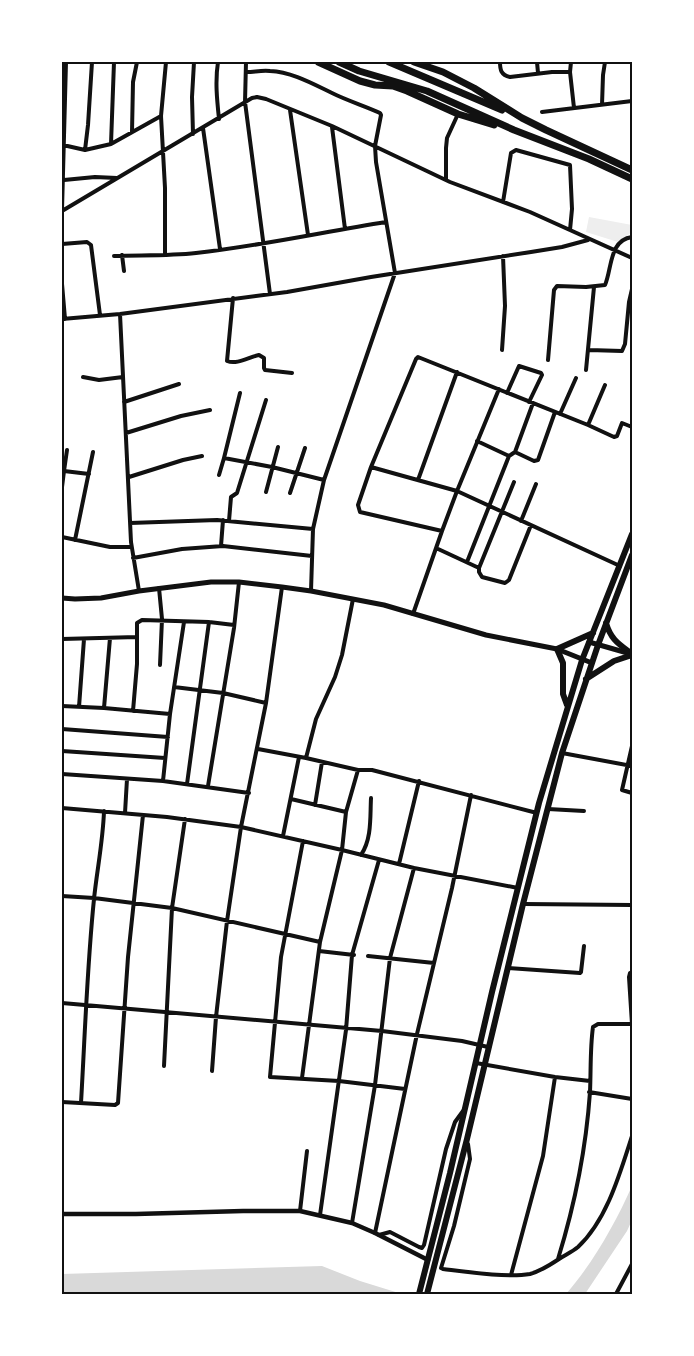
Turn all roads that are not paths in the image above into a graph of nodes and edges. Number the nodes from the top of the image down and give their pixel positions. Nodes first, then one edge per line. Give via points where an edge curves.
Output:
1 (66, 62) edge
2 (92, 62) edge
3 (114, 62) edge
4 (137, 62) edge
5 (166, 62) edge
6 (194, 62) edge
7 (218, 62) edge
8 (246, 62) edge
9 (318, 62) edge
10 (339, 62) edge
11 (389, 62) edge
12 (414, 62) edge
13 (500, 62) edge
14 (537, 62) edge
15 (571, 62) edge
16 (605, 62) edge
17 (247, 72) junction
18 (570, 72) junction
19 (538, 74) junction
20 (633, 101) edge
21 (245, 102) junction
22 (602, 105) junction
23 (574, 108) junction
24 (290, 109) junction
25 (542, 112) dead end
26 (459, 114) junction
27 (161, 116) junction
28 (522, 118) junction
29 (219, 119) junction
30 (332, 126) junction
31 (203, 128) junction
32 (514, 130) junction
33 (132, 133) junction
34 (193, 134) junction
35 (111, 144) junction
36 (63, 145) junction
37 (375, 146) junction
38 (85, 150) junction
39 (162, 152) junction
40 (62, 158) edge
41 (633, 170) edge
42 (118, 178) junction
43 (633, 179) edge
44 (64, 180) junction
45 (446, 180) junction
46 (502, 202) junction
47 (62, 210) edge
48 (386, 222) junction
49 (345, 229) junction
50 (570, 230) junction
51 (308, 235) junction
52 (633, 237) edge
53 (589, 240) junction
54 (263, 243) junction
55 (62, 244) edge
56 (220, 249) junction
57 (615, 250) junction
58 (122, 255) junction
59 (165, 255) junction
60 (114, 256) dead end
61 (503, 256) junction
62 (633, 258) edge
63 (124, 271) dead end
64 (395, 273) junction
65 (62, 284) edge
66 (594, 287) junction
67 (633, 289) edge
68 (270, 294) junction
69 (233, 298) junction
70 (120, 314) junction
71 (100, 315) junction
72 (63, 319) edge
73 (502, 350) dead end
74 (589, 350) junction
75 (548, 360) dead end
76 (586, 370) dead end
77 (457, 372) junction
78 (291, 373) dead end
79 (123, 377) junction
80 (83, 378) dead end
81 (576, 378) dead end
82 (179, 384) dead end
83 (605, 385) dead end
84 (499, 389) junction
85 (240, 393) dead end
86 (507, 393) junction
87 (266, 400) dead end
88 (124, 402) junction
89 (531, 403) junction
90 (210, 410) dead end
91 (558, 413) junction
92 (588, 425) junction
93 (633, 427) edge
94 (126, 434) junction
95 (477, 441) junction
96 (278, 447) dead end
97 (305, 448) dead end
98 (67, 450) dead end
99 (93, 452) dead end
100 (515, 452) junction
101 (202, 456) dead end
102 (509, 456) junction
103 (224, 458) junction
104 (246, 462) junction
105 (272, 467) junction
106 (371, 467) junction
107 (63, 471) edge
108 (296, 473) junction
109 (88, 474) junction
110 (219, 475) dead end
111 (129, 477) junction
112 (324, 480) junction
113 (418, 480) junction
114 (514, 482) dead end
115 (536, 484) dead end
116 (62, 487) edge
117 (457, 491) junction
118 (266, 492) dead end
119 (290, 493) dead end
120 (489, 506) junction
121 (502, 511) junction
122 (521, 520) junction
123 (226, 521) junction
124 (130, 523) junction
125 (531, 525) junction
126 (313, 529) junction
127 (442, 531) junction
128 (633, 534) edge
129 (62, 537) edge
130 (75, 540) junction
131 (221, 546) junction
132 (131, 547) junction
133 (436, 548) junction
134 (633, 555) edge
135 (312, 556) junction
136 (133, 558) junction
137 (468, 562) junction
138 (620, 566) junction
139 (479, 568) junction
140 (239, 582) junction
141 (282, 587) junction
142 (159, 588) junction
143 (139, 591) junction
144 (311, 591) junction
145 (62, 597) edge
146 (353, 598) junction
147 (413, 614) junction
148 (162, 620) junction
149 (184, 622) junction
150 (208, 622) junction
151 (606, 622) junction
152 (234, 625) junction
153 (593, 633) junction
154 (137, 637) junction
155 (110, 638) junction
156 (62, 639) edge
157 (84, 639) junction
158 (589, 642) junction
159 (598, 645) junction
160 (557, 649) junction
161 (633, 654) edge
162 (582, 660) junction
163 (592, 663) junction
164 (160, 665) dead end
165 (586, 679) junction
166 (174, 687) junction
167 (199, 690) junction
168 (223, 693) junction
169 (266, 703) junction
170 (62, 706) edge
171 (80, 706) junction
172 (567, 706) junction
173 (104, 708) junction
174 (133, 711) junction
175 (170, 714) junction
176 (62, 729) edge
177 (168, 737) junction
178 (633, 746) edge
179 (258, 749) junction
180 (62, 751) edge
181 (562, 753) junction
182 (299, 757) junction
183 (165, 758) junction
184 (306, 758) junction
185 (322, 762) junction
186 (630, 766) edge
187 (358, 770) junction
188 (62, 774) edge
189 (127, 778) junction
190 (164, 781) junction
191 (419, 782) junction
192 (187, 784) junction
193 (208, 786) junction
194 (249, 793) junction
195 (633, 793) edge
196 (471, 795) junction
197 (371, 798) dead end
198 (291, 800) junction
199 (315, 806) junction
200 (62, 808) edge
201 (547, 808) junction
202 (104, 811) junction
203 (584, 811) dead end
204 (346, 812) junction
205 (125, 813) junction
206 (537, 813) junction
207 (143, 815) junction
208 (62, 817) edge
209 (185, 819) junction
210 (241, 827) junction
211 (283, 836) junction
212 (303, 841) junction
213 (342, 850) junction
214 (361, 855) junction
215 (379, 860) junction
216 (399, 864) junction
217 (414, 868) junction
218 (453, 877) junction
219 (518, 888) junction
220 (62, 896) edge
221 (94, 898) junction
222 (135, 904) junction
223 (523, 904) junction
224 (633, 905) edge
225 (172, 908) junction
226 (227, 921) junction
227 (285, 935) junction
228 (320, 942) junction
229 (505, 942) junction
230 (513, 944) junction
231 (584, 946) dead end
232 (319, 951) junction
233 (353, 955) junction
234 (368, 956) dead end
235 (390, 958) junction
236 (434, 963) junction
237 (508, 968) junction
238 (633, 972) edge
239 (62, 1003) edge
240 (86, 1005) junction
241 (125, 1008) junction
242 (166, 1012) junction
243 (216, 1017) junction
244 (274, 1021) junction
245 (632, 1024) edge
246 (309, 1025) junction
247 (346, 1028) junction
248 (382, 1030) junction
249 (417, 1034) junction
250 (480, 1045) junction
251 (488, 1047) junction
252 (476, 1063) junction
253 (484, 1065) junction
254 (164, 1066) dead end
255 (212, 1071) dead end
256 (555, 1077) junction
257 (302, 1078) junction
258 (339, 1081) junction
259 (590, 1081) junction
260 (375, 1085) junction
261 (405, 1089) junction
262 (590, 1092) junction
263 (633, 1099) edge
264 (62, 1102) edge
265 (81, 1102) junction
266 (466, 1108) junction
267 (633, 1136) edge
268 (467, 1139) junction
269 (308, 1151) dead end
270 (440, 1171) junction
271 (450, 1173) junction
272 (300, 1211) junction
273 (62, 1214) edge
274 (320, 1215) junction
275 (352, 1223) junction
276 (377, 1234) junction
277 (428, 1260) junction
278 (558, 1260) junction
279 (633, 1264) edge
280 (511, 1275) junction
281 (428, 1277) junction
282 (419, 1294) edge
283 (427, 1294) edge
284 (616, 1294) edge

1 - 36 street
2 - 38 street
3 - 35 street
4 - 33 street
5 - 27 street
6 - 34 street
7 - 29 street
8 - 17 street
9 - 26 highway via 360,81 407,90
10 - 32 highway via 427,91
11 - 28 highway
12 - 28 highway via 463,82
13 - 19 street via 505,76
14 - 19 street
15 - 18 street
16 - 22 street
17 - 21 street
17 - 37 street via 285,73 380,113
18 - 19 street
18 - 23 street
20 - 22 street
21 - 24 street via 262,98
21 - 29 street
21 - 54 street
22 - 23 street
23 - 25 street
24 - 30 street
24 - 51 street
26 - 32 highway
26 - 45 street via 447,138
27 - 33 street
27 - 39 street
28 - 41 highway
29 - 31 street
30 - 37 street
30 - 49 street
31 - 34 street
31 - 56 street
32 - 43 highway
33 - 35 street
34 - 39 street
35 - 38 street
36 - 38 street
36 - 40 street
37 - 45 street
37 - 48 street
39 - 42 street
39 - 59 street
40 - 44 street
42 - 44 street
42 - 47 street
44 - 47 street
45 - 46 street
46 - 50 street
46 - 50 street via 513,151 570,165
48 - 49 street
48 - 64 street
49 - 51 street
50 - 53 street
51 - 54 street
52 - 57 street via 620,242
53 - 57 street
53 - 61 street
54 - 56 street
54 - 68 street
55 - 71 street via 92,245
56 - 59 street
57 - 62 street
57 - 66 street via 607,283
58 - 59 street
58 - 60 street
58 - 63 street
61 - 64 street
61 - 73 street
64 - 68 street
64 - 112 street
65 - 72 street
66 - 74 street
66 - 75 street via 555,287
67 - 74 street via 623,350
68 - 69 street
69 - 70 street
69 - 78 street via 227,361 258,355 264,358 264,369
70 - 71 street
70 - 79 street
71 - 72 street
74 - 76 street
77 - 84 street
77 - 106 street via 416,359
77 - 113 street
79 - 80 street
79 - 88 street
81 - 91 street
82 - 88 street
83 - 92 street
84 - 86 street
84 - 95 street
85 - 103 street
86 - 89 street
86 - 89 street via 519,366 541,372
87 - 104 street
88 - 94 street
89 - 91 street
89 - 100 street
90 - 94 street
91 - 92 street
91 - 100 street via 538,460
92 - 93 street via 614,437 622,423
94 - 111 street
95 - 102 street
95 - 117 street
96 - 105 street
97 - 108 street
98 - 107 street
99 - 109 street
100 - 102 street
101 - 111 street
102 - 120 street
103 - 104 street
103 - 110 street
104 - 105 street
104 - 123 street
105 - 108 street
105 - 118 street
106 - 113 street
106 - 127 street via 358,505 360,512
107 - 109 street
107 - 116 street
108 - 112 street
108 - 119 street
109 - 130 street
111 - 124 street
112 - 126 street
113 - 117 street
114 - 121 street
115 - 122 street
117 - 120 street
117 - 127 street
120 - 121 street
120 - 137 street
121 - 122 street
121 - 139 street
122 - 125 street
123 - 124 street
123 - 126 street
123 - 131 street
124 - 132 street
125 - 138 street
125 - 139 street via 507,582 482,577
126 - 135 street
127 - 133 street
128 - 138 main road
129 - 130 street
130 - 132 street
131 - 135 street
131 - 136 street
132 - 136 street
133 - 137 street
133 - 147 street
134 - 151 main road
135 - 144 street
136 - 143 street
137 - 139 street
138 - 153 main road
140 - 141 main road
140 - 142 main road
140 - 152 street
141 - 144 main road
141 - 169 street
142 - 143 main road
142 - 148 street
143 - 145 main road via 101,598
144 - 146 main road
146 - 147 main road
146 - 184 street via 342,655 316,718
147 - 160 main road
148 - 149 street
148 - 154 street via 140,621
148 - 164 street
149 - 150 street
149 - 166 street
150 - 152 street
150 - 167 street
151 - 159 main road
151 - 161 main road via 615,641
152 - 168 street
153 - 158 main road
153 - 160 main road
154 - 155 street
154 - 174 street
155 - 157 street
155 - 173 street
156 - 157 street
157 - 171 street
158 - 159 main road
158 - 162 main road
159 - 161 main road
159 - 163 main road
160 - 162 main road
160 - 172 main road
161 - 165 main road
162 - 163 main road
162 - 172 main road
163 - 165 main road
165 - 181 main road
166 - 167 street
166 - 175 street
167 - 168 street
167 - 192 street
168 - 169 street
168 - 193 street
169 - 179 street
170 - 171 street
171 - 173 street
172 - 206 main road
173 - 174 street
174 - 175 street
175 - 177 street
176 - 177 street
177 - 183 street
178 - 186 street
179 - 182 street
179 - 194 street
180 - 183 street
181 - 186 street
181 - 201 main road
182 - 184 street
182 - 198 street
183 - 190 street
184 - 185 street
185 - 187 street
185 - 199 street
186 - 195 street via 622,790
187 - 191 street
187 - 204 street
188 - 189 street
189 - 190 street
189 - 205 street
190 - 192 street
191 - 196 street
191 - 216 street
192 - 193 street
193 - 194 street
194 - 210 street
196 - 206 street
196 - 218 street
197 - 214 street via 370,828
198 - 199 street
198 - 211 street
199 - 204 street
200 - 202 street
200 - 208 street
201 - 203 street
201 - 223 main road
202 - 205 street
202 - 221 street
204 - 213 street
205 - 207 street
206 - 219 main road
207 - 209 street
207 - 222 street
209 - 210 street
209 - 225 street
210 - 211 street
210 - 226 street
211 - 212 street
212 - 213 street
212 - 227 street
213 - 214 street
213 - 228 street
214 - 215 street
215 - 216 street
215 - 233 street
216 - 217 street
217 - 218 street
217 - 235 street
218 - 219 street
218 - 236 street
219 - 229 main road
220 - 221 street
221 - 222 street
221 - 240 street
222 - 225 street
222 - 241 street
223 - 224 street
223 - 230 main road
225 - 226 street
225 - 242 street
226 - 227 street
226 - 243 street
227 - 228 street
227 - 244 street
228 - 232 street
229 - 230 main road
229 - 250 main road
230 - 237 main road
231 - 237 street via 580,973
232 - 233 street
232 - 246 street
233 - 247 street
234 - 235 street
235 - 236 street
235 - 248 street
236 - 249 street
237 - 251 main road
238 - 245 street via 629,978
239 - 240 street
240 - 241 street
240 - 265 street
241 - 242 street
241 - 265 street via 119,1101 117,1105
242 - 243 street
242 - 254 street
243 - 244 street
243 - 255 street
244 - 246 street
244 - 257 street via 270,1077
245 - 259 street via 594,1025
246 - 247 street
246 - 257 street
247 - 248 street
247 - 258 street
248 - 249 street
248 - 260 street
249 - 250 street
249 - 261 street
250 - 251 street
250 - 252 main road
251 - 253 main road
252 - 253 street
252 - 266 main road
253 - 256 street
253 - 268 main road
256 - 259 street
256 - 280 street via 543,1156
257 - 258 street
258 - 260 street
258 - 274 street
259 - 262 street
260 - 261 street
260 - 275 street
261 - 276 street
262 - 263 street
262 - 278 street via 575,1200
264 - 265 street
266 - 270 street via 452,1129
266 - 271 main road
267 - 278 street via 597,1222 580,1245
268 - 280 street via 471,1159 441,1268
268 - 281 main road
269 - 272 street
270 - 271 street
270 - 276 street via 422,1248 390,1232
271 - 277 main road
272 - 273 street
272 - 274 street
274 - 275 street
275 - 276 street
276 - 277 street
277 - 281 main road
278 - 280 street via 531,1274
279 - 284 street
281 - 282 main road
281 - 283 main road

